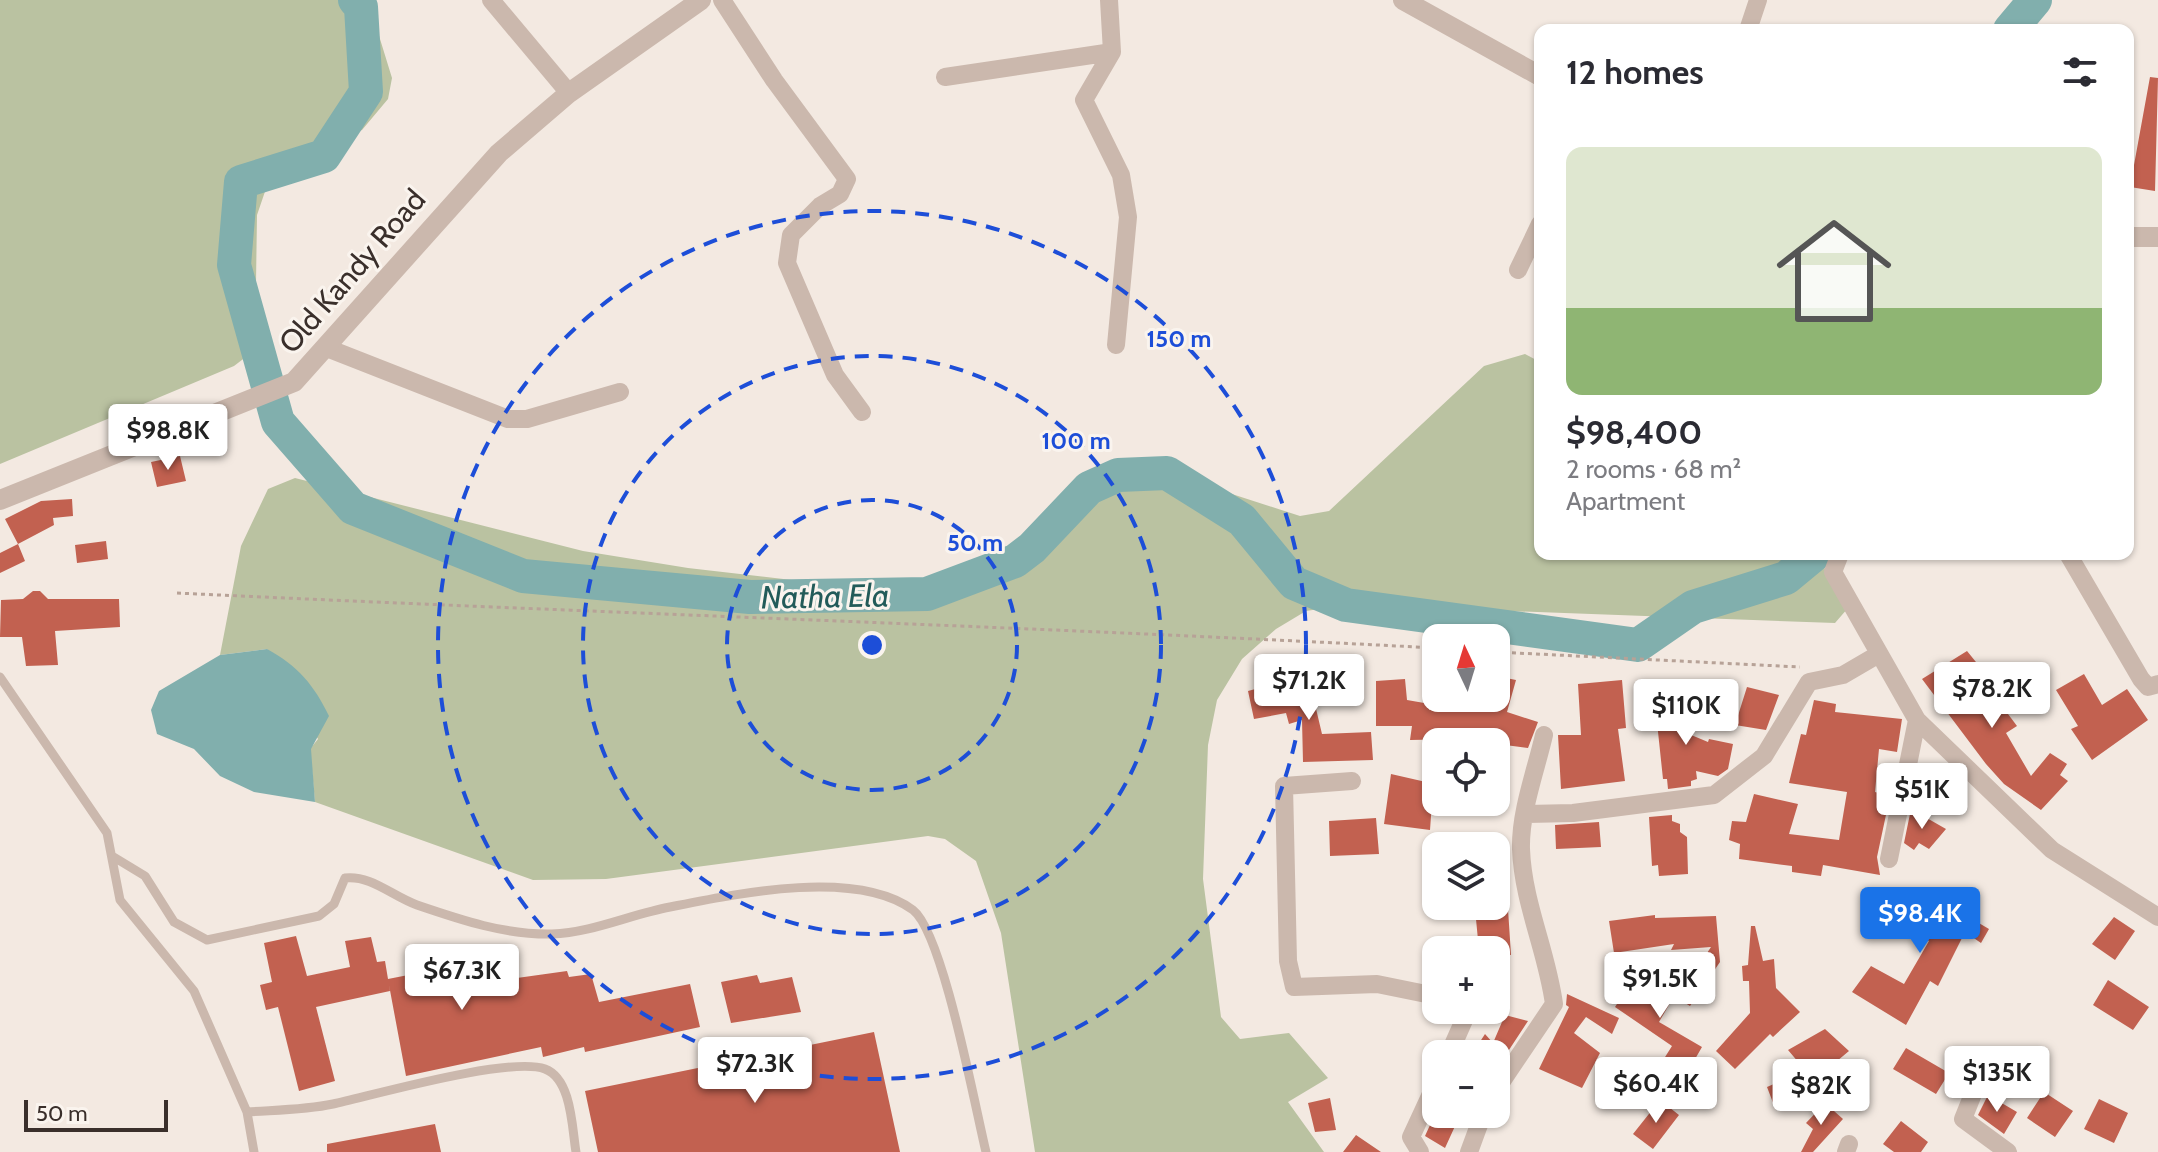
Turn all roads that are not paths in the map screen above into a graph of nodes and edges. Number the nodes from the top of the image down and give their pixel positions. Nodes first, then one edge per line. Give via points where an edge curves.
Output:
1 (491, 0) edge
2 (701, 0) edge
3 (722, 0) edge
4 (1109, 0) edge
5 (1403, 0) edge
6 (1758, 0) edge
7 (1750, 24) edge
8 (1112, 52) junction
9 (1534, 73) edge
10 (945, 77) dead end
11 (569, 93) junction
12 (1534, 237) edge
13 (2134, 237) edge
14 (2158, 237) edge
15 (1518, 270) dead end
16 (1116, 345) dead end
17 (327, 348) junction
18 (620, 392) dead end
19 (862, 412) dead end
20 (0, 500) edge
21 (1838, 560) edge
22 (2072, 560) edge
23 (1879, 654) junction
24 (0, 677) edge
25 (2158, 684) edge
26 (1917, 720) junction
27 (1544, 735) dead end
28 (1352, 781) dead end
29 (1527, 814) junction
30 (112, 856) junction
31 (1889, 859) dead end
32 (2158, 917) edge
33 (1422, 993) edge
34 (1510, 1069) edge
35 (1975, 1089) dead end
36 (247, 1112) junction
37 (1422, 1113) edge
38 (1478, 1128) edge
39 (254, 1152) edge
40 (576, 1152) edge
41 (986, 1152) edge
42 (1420, 1152) edge
43 (1469, 1152) edge
44 (2008, 1152) edge

1 - 11 street
2 - 11 street, Old Kandy Road
3 - 19 street via 847,179 840,194 811,213 791,235 787,263 835,375
4 - 8 street
5 - 9 street
6 - 7 street
8 - 10 street
8 - 16 street via 1084,100 1121,175 1128,217
11 - 17 street, Old Kandy Road via 452,202
12 - 15 street
13 - 14 street
17 - 18 street via 508,419 527,419
17 - 20 street, Old Kandy Road via 294,382
21 - 23 street via 1833,572
22 - 25 street via 2141,679 2148,687
23 - 26 street
23 - 29 street via 1843,675 1809,682 1764,756 1714,795
24 - 30 lane via 107,833
26 - 31 street
26 - 32 street via 2052,850
27 - 29 street
28 - 33 street via 1284,786 1288,961 1294,987 1377,984
29 - 34 street via 1521,847 1530,913 1549,963 1554,1004
30 - 36 lane via 120,900 194,991
30 - 41 lane via 145,876 174,922 207,940 319,916 334,904 345,878 359,876 413,904 514,934 557,934 668,907 756,893 836,888 883,895 915,912 938,955
35 - 44 street via 1963,1119
36 - 39 lane
36 - 40 lane via 330,1105 506,1068 545,1069 561,1082
37 - 42 street via 1411,1137
38 - 43 street

